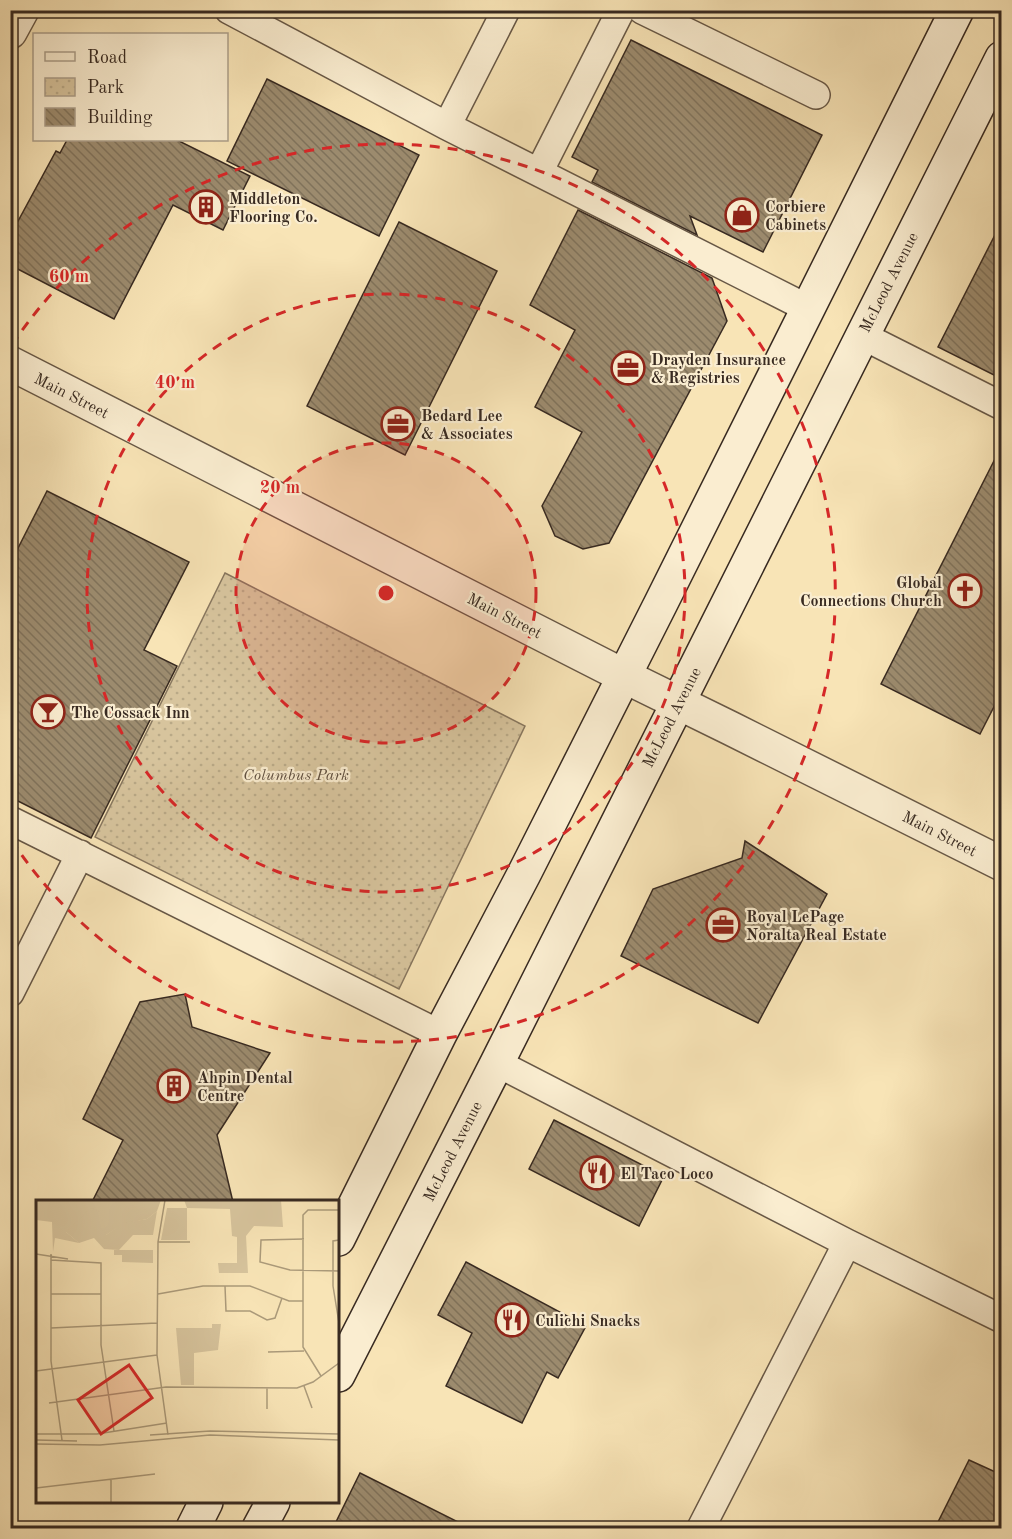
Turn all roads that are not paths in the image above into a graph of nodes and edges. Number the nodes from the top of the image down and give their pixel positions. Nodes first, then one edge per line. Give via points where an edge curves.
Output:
1 (22, 10) edge
2 (229, 10) edge
3 (506, 10) edge
4 (621, 10) edge
5 (642, 10) edge
6 (957, 10) edge
7 (10, 32) edge
8 (1002, 58) edge
9 (816, 95) dead end
10 (447, 126) junction
11 (539, 172) junction
12 (809, 309) junction
13 (861, 335) junction
14 (10, 363) edge
15 (1002, 406) edge
16 (624, 676) junction
17 (678, 703) junction
18 (10, 820) edge
19 (80, 854) junction
20 (1002, 864) edge
21 (10, 993) edge
22 (440, 1034) junction
23 (497, 1063) junction
24 (339, 1237) edge
25 (847, 1243) junction
26 (1002, 1318) edge
27 (339, 1373) edge
28 (206, 1503) edge
29 (272, 1503) edge
30 (193, 1528) edge
31 (259, 1528) edge
32 (701, 1528) edge

1 - 7 street
2 - 10 lane
3 - 10 lane
4 - 11 lane
5 - 9 lane
6 - 12 street
8 - 13 street, McLeod Avenue
10 - 11 lane
11 - 12 lane
12 - 16 street
13 - 15 lane
13 - 17 street, McLeod Avenue
14 - 16 street, Main Street
16 - 17 street, Main Street
16 - 22 street
17 - 20 street, Main Street
17 - 23 street, McLeod Avenue
18 - 19 lane
19 - 21 lane
19 - 22 lane
22 - 24 street
23 - 25 lane
23 - 27 street, McLeod Avenue
25 - 26 lane
25 - 32 lane
28 - 30 street
29 - 31 street

